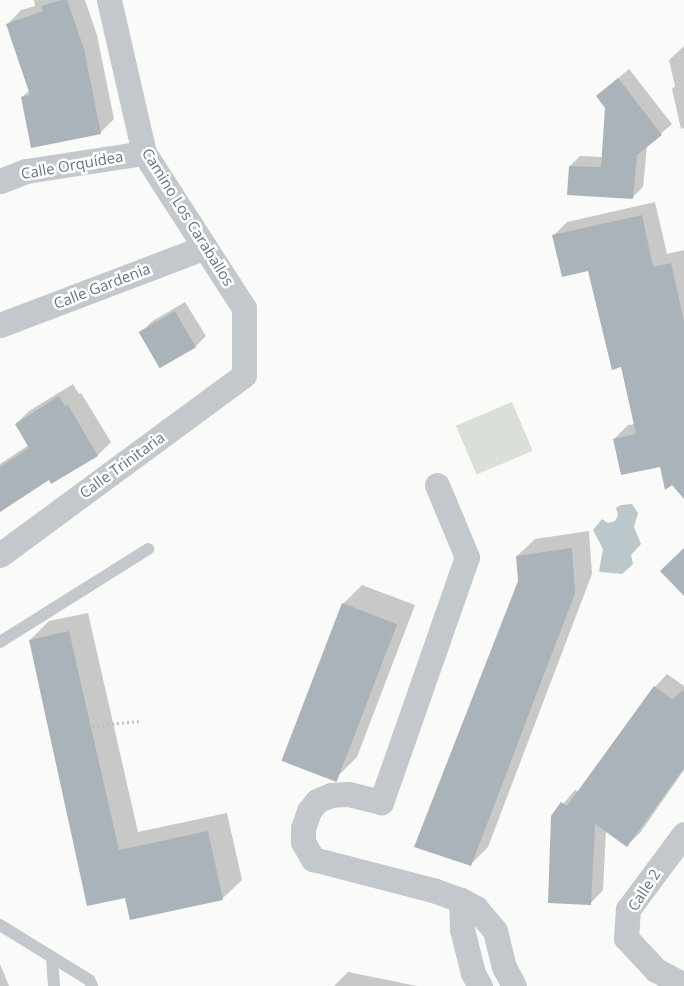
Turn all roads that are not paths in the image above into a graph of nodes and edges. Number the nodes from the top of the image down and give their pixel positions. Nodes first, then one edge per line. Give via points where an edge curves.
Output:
1 (109, 0) edge
2 (144, 153) junction
3 (0, 181) edge
4 (205, 247) junction
5 (0, 325) edge
6 (244, 375) joint
7 (437, 486) dead end
8 (148, 549) dead end
9 (0, 555) edge
10 (0, 642) edge
11 (684, 834) edge
12 (461, 900) junction
13 (0, 925) edge
14 (52, 957) junction
15 (684, 985) edge
16 (54, 986) edge
17 (92, 986) edge
18 (480, 986) edge
19 (514, 986) edge

1 - 2 street, Camino Los Caraballos
2 - 3 street, Calle Orquídea via 26,171
2 - 4 street, Camino Los Caraballos
4 - 5 street, Calle Gardenia
4 - 6 street, Camino Los Caraballos via 244,308
6 - 9 street, Calle Trinitaria
7 - 12 street via 467,557 381,802 348,794 331,794 317,801 303,828 304,842 313,859
8 - 10 lane
11 - 15 street, Calle 2 via 628,909 626,938 656,970
12 - 18 street via 462,929 473,973
12 - 19 street via 480,912 495,930 504,967
13 - 14 lane
14 - 16 lane
14 - 17 lane via 89,980

